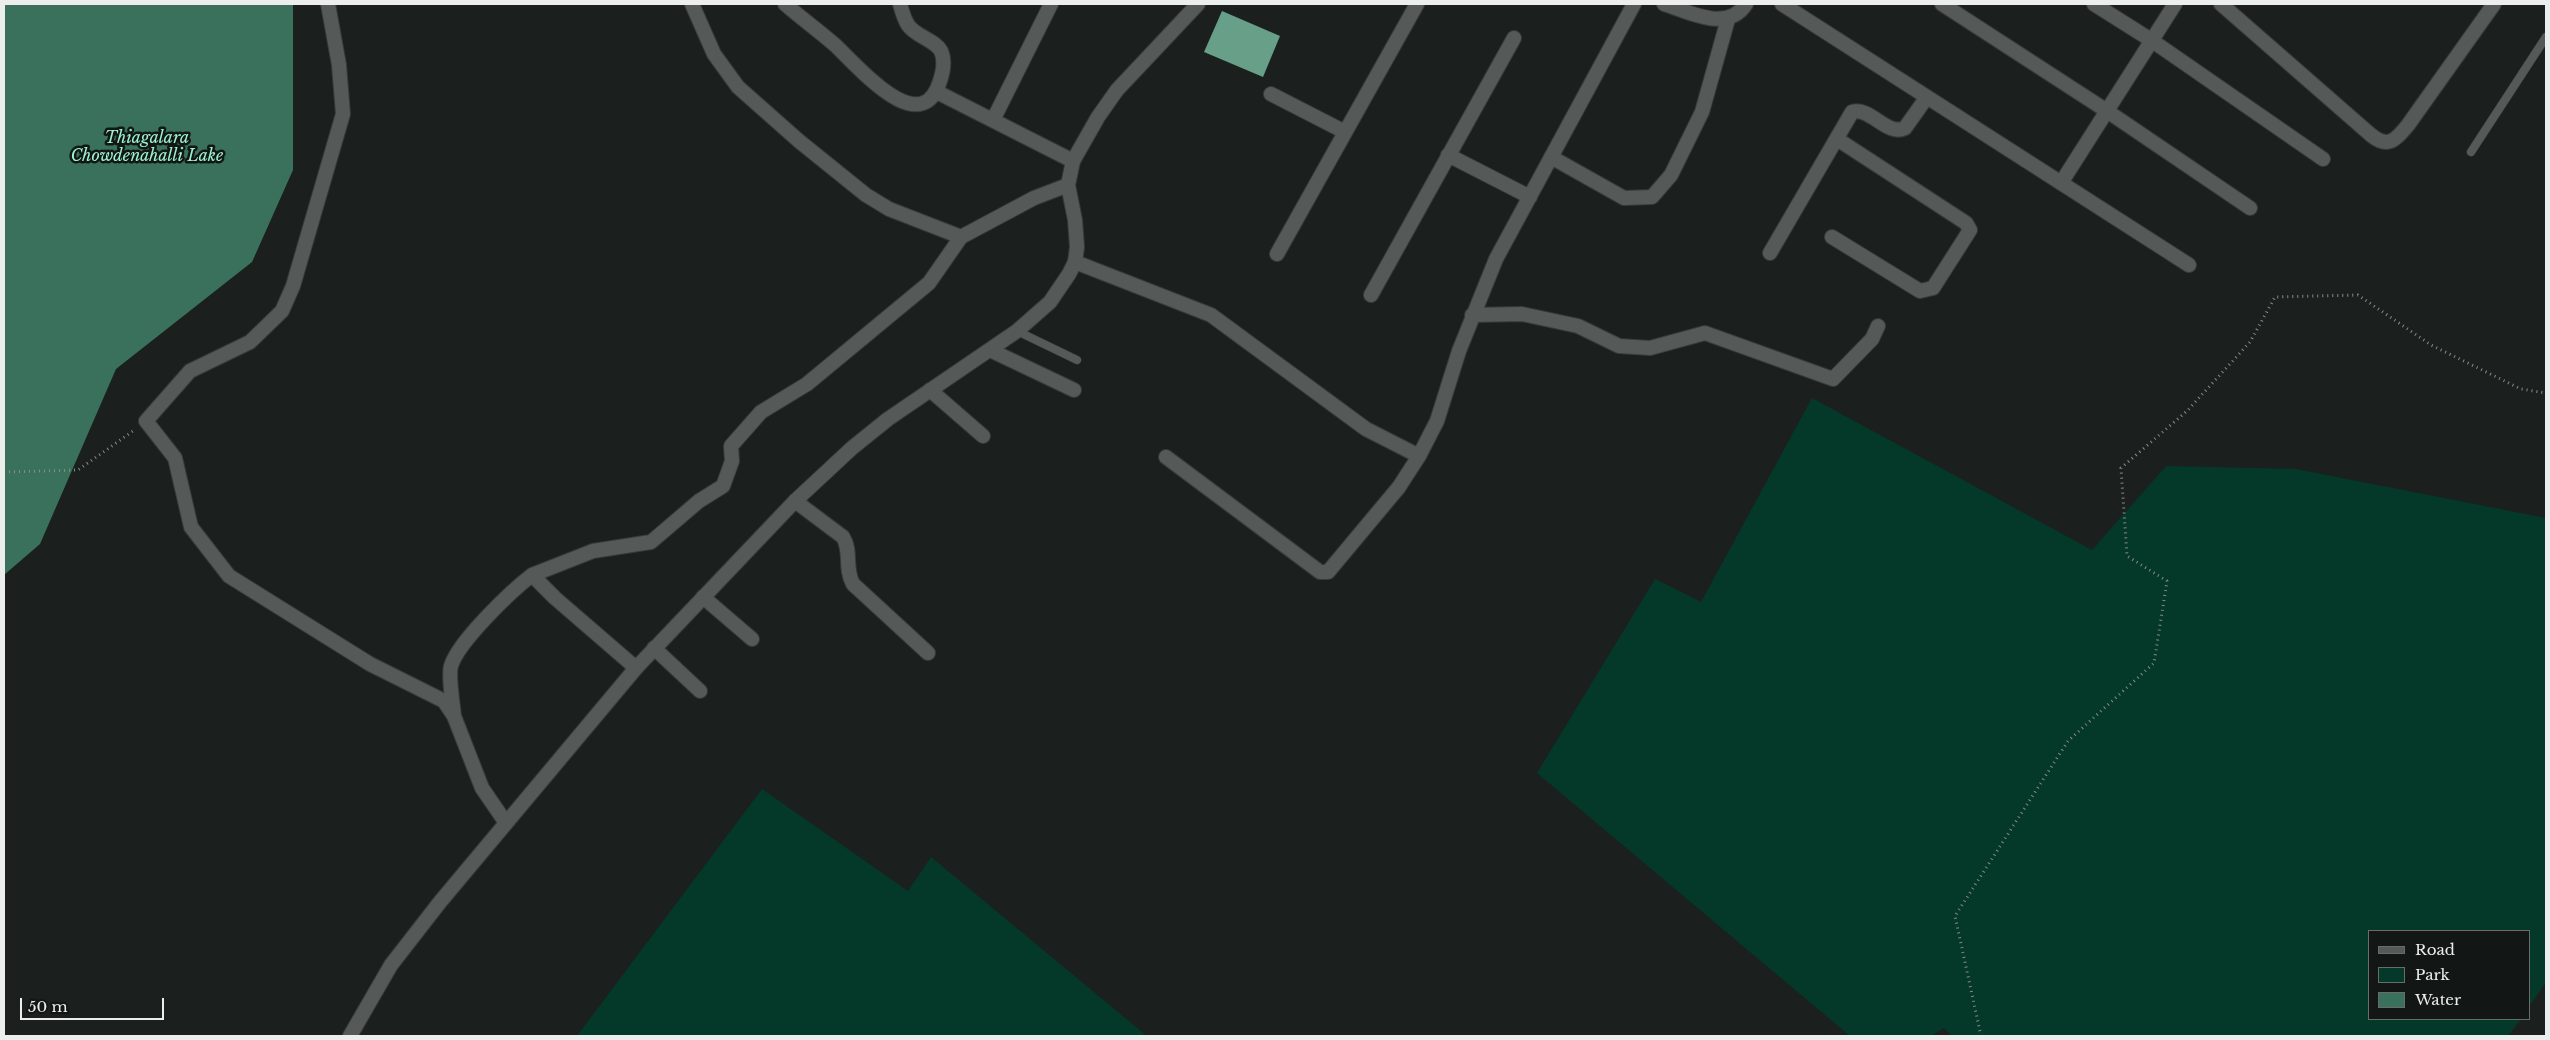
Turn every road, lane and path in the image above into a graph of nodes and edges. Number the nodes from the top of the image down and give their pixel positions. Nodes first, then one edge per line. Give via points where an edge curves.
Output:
1 (328, 4) edge
2 (692, 4) edge
3 (784, 4) edge
4 (900, 4) edge
5 (1051, 4) edge
6 (1198, 4) edge
7 (1417, 4) edge
8 (1664, 4) edge
9 (1746, 4) edge
10 (1782, 4) edge
11 (1942, 4) edge
12 (2094, 4) edge
13 (2175, 4) edge
14 (2221, 4) edge
15 (2494, 4) edge
16 (1629, 5) edge
17 (1728, 19) junction
18 (2546, 37) edge
19 (1514, 38) dead end
20 (2152, 40) junction
21 (937, 92) junction
22 (1271, 94) dead end
23 (1927, 97) junction
24 (2107, 110) junction
25 (993, 120) junction
26 (1345, 132) junction
27 (1837, 139) junction
28 (2471, 152) dead end
29 (1448, 155) junction
30 (1551, 157) junction
31 (2323, 159) dead end
32 (1073, 161) junction
33 (2061, 184) junction
34 (1068, 185) junction
35 (1530, 197) junction
36 (2250, 208) dead end
37 (960, 237) junction
38 (1832, 237) dead end
39 (1770, 252) dead end
40 (1277, 254) dead end
41 (1075, 262) junction
42 (2189, 265) dead end
43 (1371, 295) dead end
44 (1472, 315) junction
45 (1878, 326) dead end
46 (1017, 331) junction
47 (990, 350) junction
48 (1077, 360) dead end
49 (930, 390) junction
50 (1074, 390) dead end
51 (2546, 393) edge
52 (146, 421) junction
53 (983, 436) dead end
54 (1419, 456) junction
55 (1166, 458) dead end
56 (4, 472) edge
57 (795, 501) junction
58 (532, 576) junction
59 (703, 597) junction
60 (752, 639) dead end
61 (654, 648) junction
62 (928, 653) dead end
63 (636, 668) junction
64 (700, 690) dead end
65 (454, 716) junction
66 (506, 823) junction
67 (354, 1034) edge
68 (1981, 1036) edge

1 - 52 street via 339,65 343,114 293,286 282,311 250,342 190,371
2 - 37 street via 714,54 738,87 799,142 866,195 889,209
3 - 21 street via 836,47 867,78 904,103 925,102
4 - 21 street via 908,26 940,50 944,64
5 - 25 street
6 - 32 street via 1117,90
7 - 26 street
8 - 17 street via 1712,19
9 - 17 street
10 - 23 street
11 - 24 street
12 - 20 street
13 - 20 street
14 - 15 street via 2371,135 2389,143 2396,140 2408,125
16 - 30 street
17 - 30 street via 1702,112 1670,175 1652,197 1624,198
18 - 28 lane
19 - 29 street
20 - 24 street
20 - 31 street
21 - 25 street
22 - 26 street
23 - 27 street via 1905,128 1894,129 1856,110
23 - 33 street
24 - 33 street
24 - 36 street
25 - 32 street
26 - 40 street
27 - 38 street via 1966,224 1970,230 1933,288 1926,291 1920,291
27 - 39 street
29 - 35 street
29 - 43 street
30 - 35 street
32 - 34 street
33 - 42 street
34 - 37 street via 1034,198
34 - 41 street via 1077,235
35 - 44 street via 1496,259
37 - 58 street via 929,283 808,384 761,412 731,446 732,461 723,486 699,501 651,542 593,551
41 - 46 street via 1061,289
41 - 54 street via 1210,315 1366,429
44 - 45 street via 1522,314 1578,326 1619,346 1650,348 1704,333 1833,379 1872,339
44 - 54 street via 1438,421
46 - 47 street
46 - 48 lane
47 - 49 street
47 - 50 street
49 - 53 street
49 - 57 street via 870,433
51 - 68 path via 2521,390 2431,345 2358,295 2275,297 2243,348 2187,411 2120,468 2127,556 2168,582 2154,663 2068,741 1955,916
52 - 56 path via 78,470
52 - 65 street via 175,458 191,527 228,576 370,664 444,702
54 - 55 street via 1365,530 1325,573
57 - 59 street
57 - 62 street via 843,537 847,544 848,573 853,584
58 - 63 street
58 - 65 street via 469,636 451,666
59 - 60 street
59 - 61 street
61 - 63 street
61 - 64 street
63 - 66 street
65 - 66 street via 482,788
66 - 67 street via 391,965

